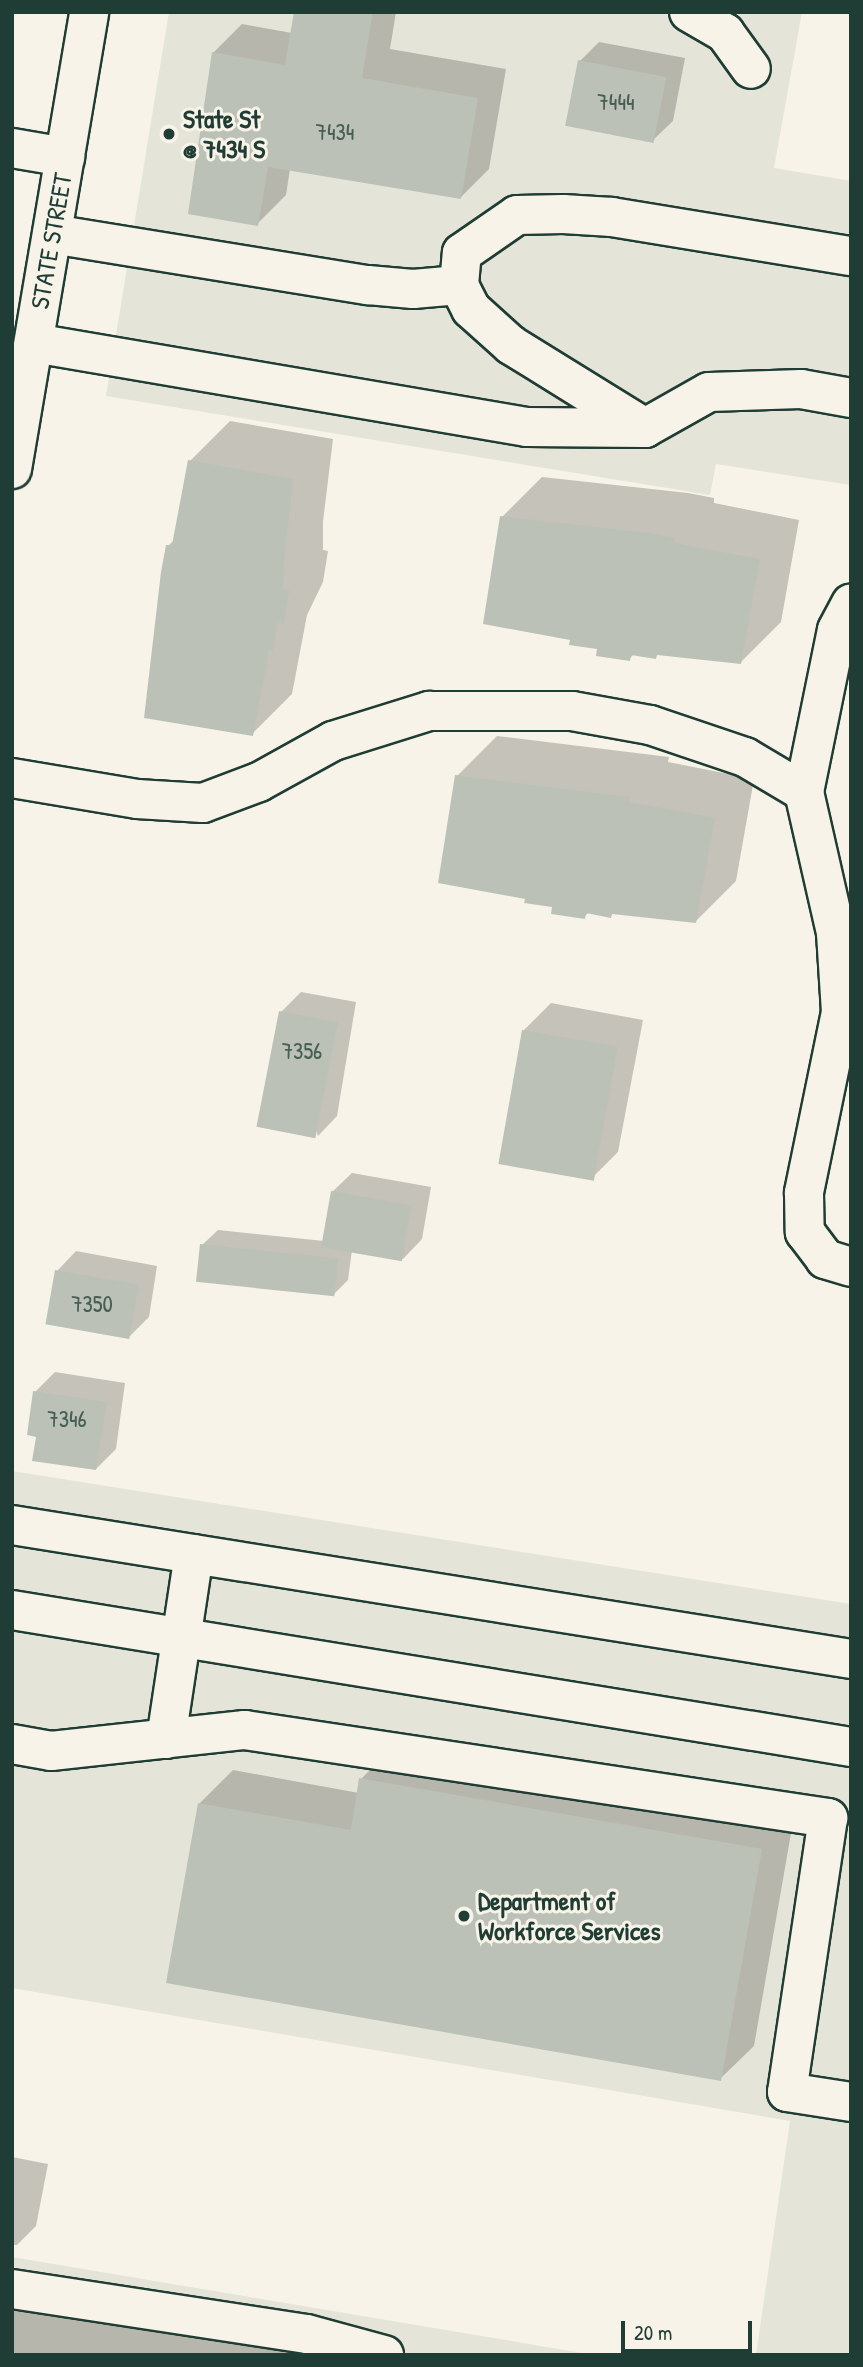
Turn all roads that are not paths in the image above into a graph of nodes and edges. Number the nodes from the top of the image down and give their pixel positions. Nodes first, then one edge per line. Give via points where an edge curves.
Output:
1 (89, 12) edge
2 (689, 12) edge
3 (751, 69) dead end
4 (12, 148) edge
5 (65, 157) junction
6 (52, 234) junction
7 (851, 256) edge
8 (459, 285) junction
9 (34, 342) junction
10 (851, 398) edge
11 (645, 428) junction
12 (13, 456) edge
13 (851, 604) edge
14 (12, 778) edge
15 (804, 792) junction
16 (851, 1267) edge
17 (12, 1525) edge
18 (194, 1554) junction
19 (12, 1610) edge
20 (181, 1638) junction
21 (851, 1660) edge
22 (166, 1739) junction
23 (12, 1744) edge
24 (851, 1746) edge
25 (839, 1820) edge
26 (851, 2102) edge
27 (12, 2289) edge
28 (384, 2355) edge

1 - 5 main road, STATE STREET
2 - 3 main road via 724,33
4 - 5 main road
5 - 6 main road, STATE STREET
6 - 8 main road via 369,285 413,289
6 - 9 main road, STATE STREET
7 - 8 main road via 612,217 517,215 462,253
8 - 11 main road via 471,309 511,345
9 - 11 main road via 527,427
9 - 12 main road, STATE STREET
10 - 11 main road via 801,389 709,392
13 - 15 main road via 837,630
14 - 15 main road via 137,799 203,803 259,782 333,741 429,711 572,712 650,725 745,757
15 - 16 main road via 836,933 841,1012 804,1193 805,1232 825,1259
17 - 18 main road
18 - 20 main road
18 - 21 main road
19 - 20 main road
20 - 22 main road
20 - 24 main road
22 - 23 main road via 51,1751
22 - 25 main road via 245,1731
25 - 26 main road via 787,2092
27 - 28 main road via 307,2334

